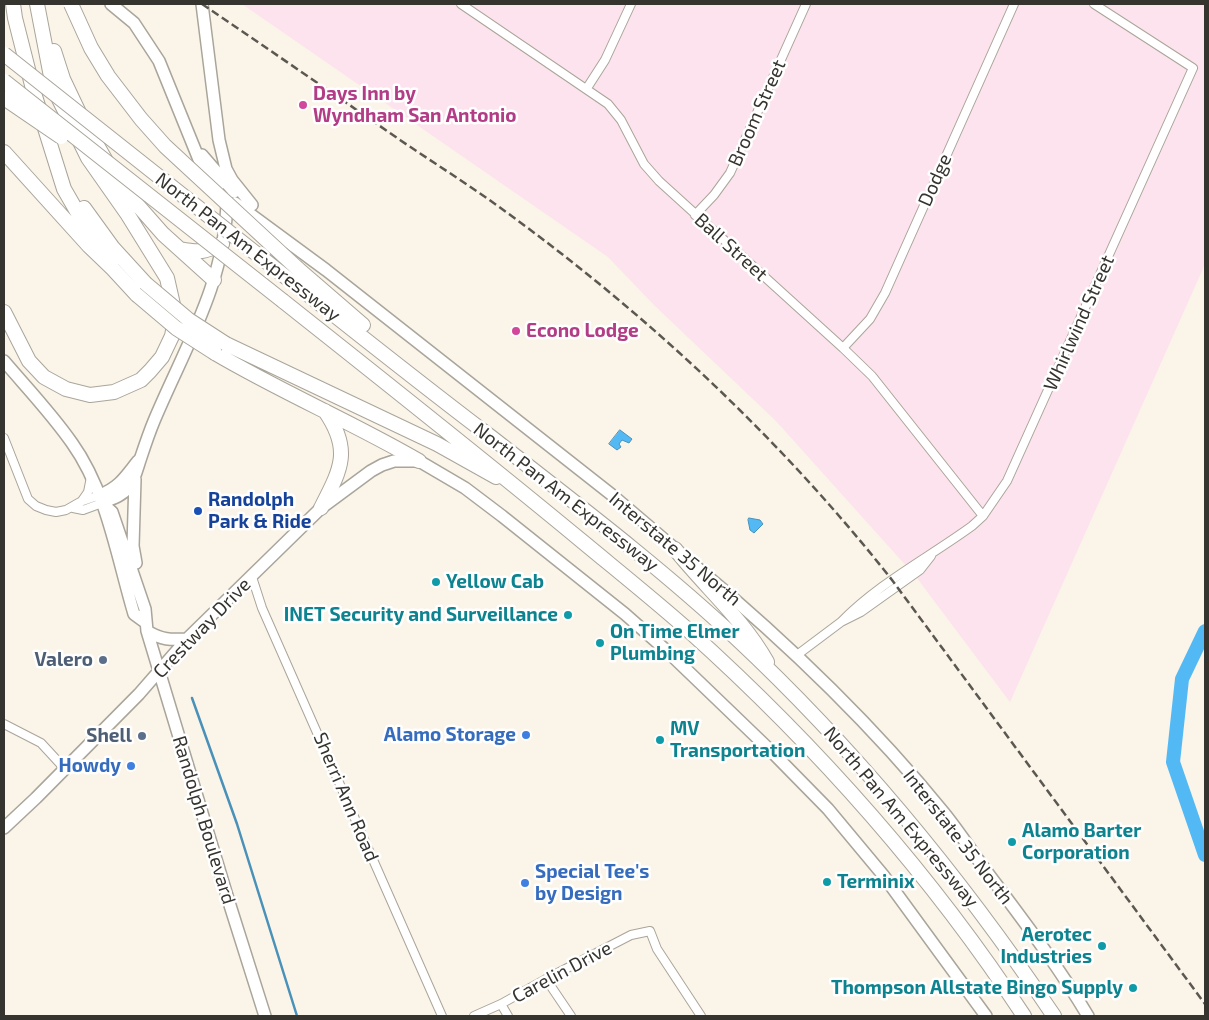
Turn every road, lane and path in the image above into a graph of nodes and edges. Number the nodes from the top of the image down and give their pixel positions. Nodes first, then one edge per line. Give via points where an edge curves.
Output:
1 (13, 4) edge
2 (38, 4) edge
3 (71, 4) edge
4 (111, 4) edge
5 (202, 4) edge
6 (461, 4) edge
7 (630, 4) edge
8 (806, 4) edge
9 (1014, 4) edge
10 (1094, 4) edge
11 (4, 54) edge
12 (4, 81) edge
13 (587, 88) junction
14 (4, 98) edge
15 (50, 144) junction
16 (193, 144) junction
17 (4, 152) edge
18 (227, 198) junction
19 (252, 205) junction
20 (695, 215) junction
21 (222, 244) junction
22 (180, 248) junction
23 (113, 269) junction
24 (326, 270) junction
25 (292, 273) junction
26 (214, 280) junction
27 (283, 301) junction
28 (4, 312) edge
29 (843, 348) junction
30 (4, 361) edge
31 (325, 410) junction
32 (4, 438) edge
33 (141, 458) junction
34 (419, 461) junction
35 (91, 477) junction
36 (135, 478) junction
37 (515, 486) junction
38 (98, 499) junction
39 (80, 502) junction
40 (72, 508) junction
41 (322, 508) junction
42 (982, 516) junction
43 (675, 549) junction
44 (252, 577) junction
45 (141, 595) junction
46 (146, 627) junction
47 (187, 639) junction
48 (797, 655) junction
49 (160, 671) junction
50 (775, 676) junction
51 (4, 724) edge
52 (65, 769) junction
53 (4, 828) edge
54 (546, 979) junction
55 (501, 1004) junction
56 (265, 1016) edge
57 (442, 1016) edge
58 (474, 1016) edge
59 (508, 1016) edge
60 (571, 1016) edge
61 (701, 1016) edge
62 (986, 1016) edge
63 (1024, 1016) edge
64 (1054, 1016) edge
65 (1088, 1016) edge

1 - 15 highway
2 - 22 highway via 63,80 119,184 148,219
2 - 28 highway via 53,87 88,158 167,278 173,300 174,325 162,357 150,372 114,392 90,395 66,389 44,378 29,361
3 - 25 highway, bridge via 108,76 141,119
4 - 16 main road, Interstate 35 North via 134,24 159,61
5 - 19 main road via 219,140 229,174
6 - 13 street, Ball Street
7 - 13 street via 605,60
8 - 20 street, Broom Street via 730,173
9 - 29 street, Dodge via 885,293 870,319
10 - 42 street, Whirlwind Street via 1193,68 1019,457 1007,481
11 - 25 highway, North Pan Am Expressway, bridge
12 - 27 highway, North Pan Am Expressway, bridge
13 - 20 street, Ball Street via 614,110 628,130 639,156 658,181
14 - 27 highway, bridge via 55,132 128,190
15 - 23 highway via 64,189
15 - 37 highway, bridge via 64,176 98,229 145,283 189,320 226,344 437,444
16 - 18 main road, Interstate 35 North via 202,167
16 - 19 main road, Interstate 35 North via 239,198
17 - 23 highway
18 - 21 main road
18 - 24 main road, Interstate 35 North
19 - 24 main road, Interstate 35 North
20 - 29 street, Ball Street
21 - 22 highway via 198,252
21 - 26 main road
22 - 26 highway
23 - 31 highway, bridge via 136,295 176,328 246,372
24 - 43 main road, Interstate 35 North via 612,495
25 - 50 highway, North Pan Am Expressway via 479,428 630,546
26 - 33 main road
27 - 37 highway, North Pan Am Expressway
29 - 42 street, Ball Street via 872,376
30 - 35 main road via 73,443
31 - 34 highway
31 - 41 highway via 339,434 342,460
32 - 40 street via 28,499 46,510 56,512
33 - 36 main road
33 - 38 main road via 125,479
34 - 41 main road, Crestway Drive via 394,461 382,465
34 - 62 main road via 495,510 624,614 773,753 828,809 872,862
35 - 38 main road
35 - 39 street via 88,492
36 - 38 main road via 121,495
36 - 45 main road via 133,546
37 - 63 highway, North Pan Am Expressway via 686,628 825,764 934,891
38 - 39 street
38 - 40 street via 83,510
38 - 45 main road, Randolph Boulevard via 112,512
38 - 46 main road, Randolph Boulevard via 134,614
39 - 40 street
41 - 44 main road, Crestway Drive
42 - 48 street, Whirlwind Street via 871,596
43 - 48 main road, Interstate 35 North
43 - 50 highway via 755,640
44 - 47 main road, Crestway Drive
44 - 57 street, Sherri Ann Road via 262,608
45 - 46 main road, Randolph Boulevard
46 - 47 main road via 157,638
46 - 49 main road, Randolph Boulevard
47 - 49 main road, Crestway Drive
48 - 65 main road, Interstate 35 North via 894,754 944,813
49 - 52 main road, Crestway Drive
49 - 56 main road, Randolph Boulevard
50 - 64 highway, North Pan Am Expressway via 883,790 936,854 1007,947
51 - 52 street via 41,743
52 - 53 main road, Crestway Drive
54 - 55 street, Carelin Drive
54 - 60 street
54 - 61 street, Carelin Drive via 632,935 650,931 657,949
55 - 58 street, Carelin Drive
55 - 59 street

